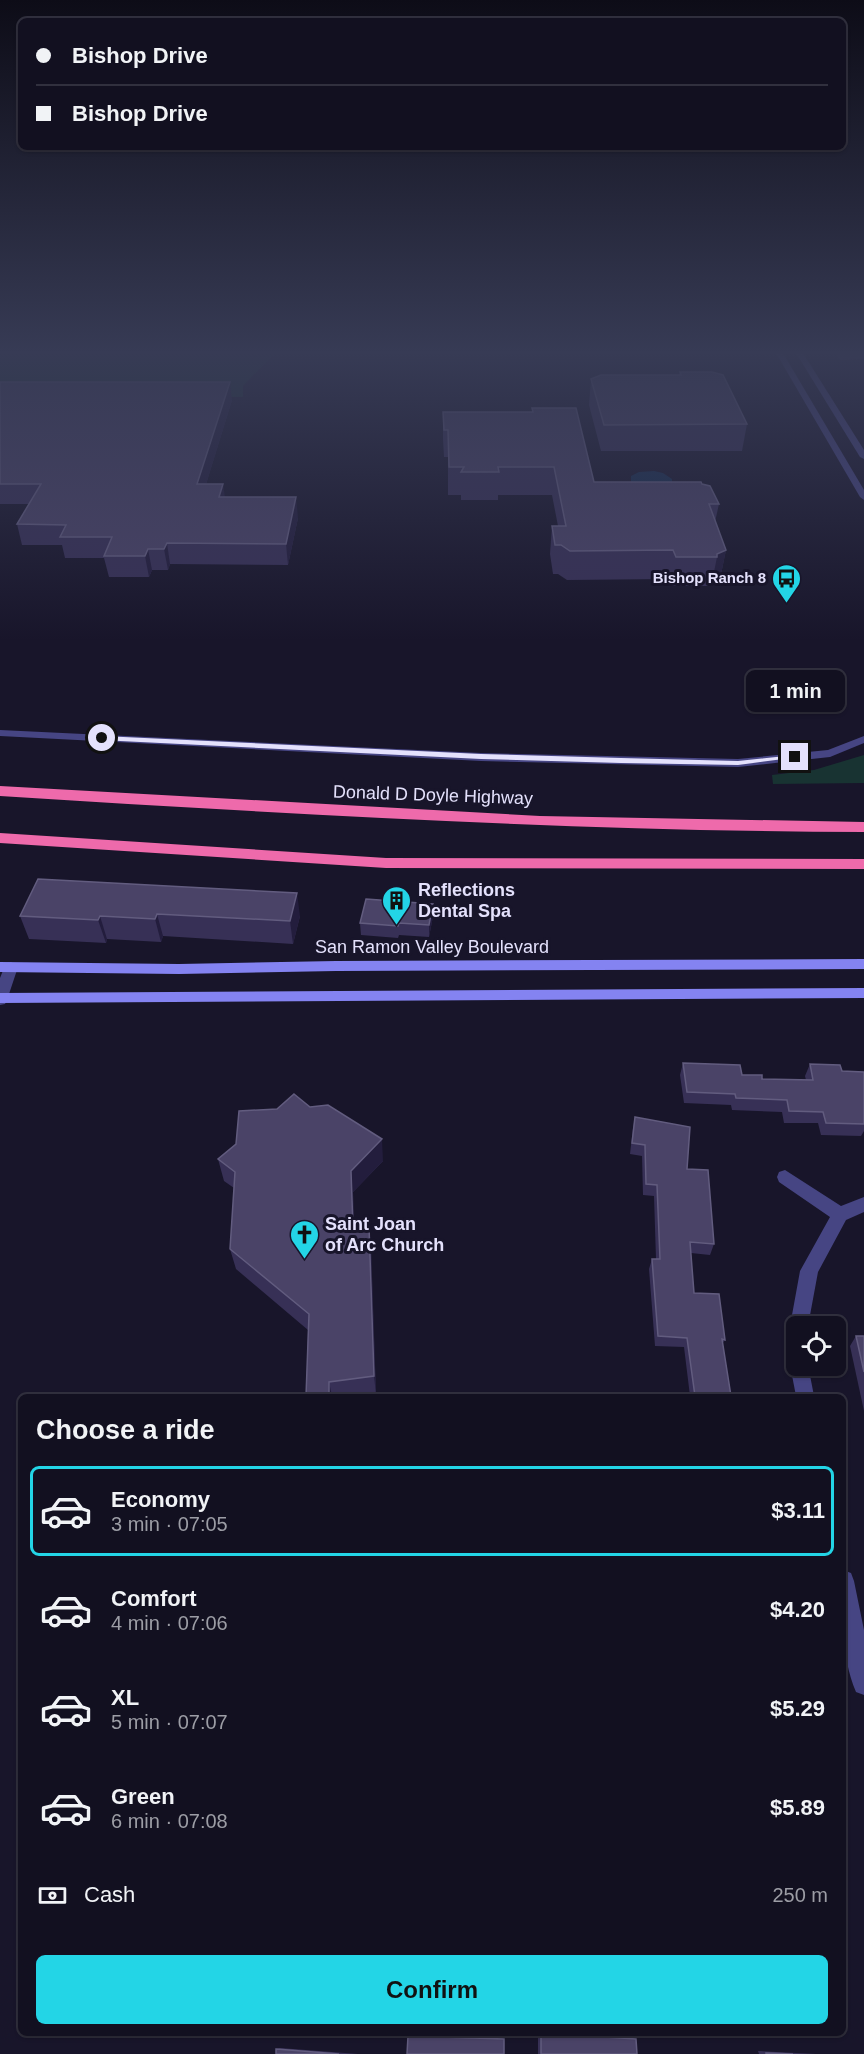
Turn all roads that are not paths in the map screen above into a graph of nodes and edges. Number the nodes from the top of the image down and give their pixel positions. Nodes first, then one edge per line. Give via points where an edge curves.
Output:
1 (836, 449) edge
2 (864, 497) edge
3 (0, 733) edge
4 (864, 739) edge
5 (0, 791) edge
6 (864, 827) edge
7 (0, 838) edge
8 (864, 864) edge
9 (864, 964) edge
10 (6, 967) edge
11 (864, 993) edge
12 (0, 999) edge
13 (785, 1177) dead end
14 (864, 1204) edge
15 (840, 1215) junction
16 (802, 1316) edge
17 (801, 1376) edge
18 (806, 1394) edge
19 (846, 1595) edge
20 (863, 1676) edge

1 - 2 street
3 - 4 street via 481,757 738,763 830,753
5 - 6 highway, Donald D Doyle Highway via 448,816
7 - 8 highway via 386,863
9 - 10 main road, San Ramon Valley Boulevard
10 - 12 street
11 - 12 main road
13 - 15 street
14 - 15 street
15 - 16 street via 809,1271
17 - 18 street
19 - 20 street

